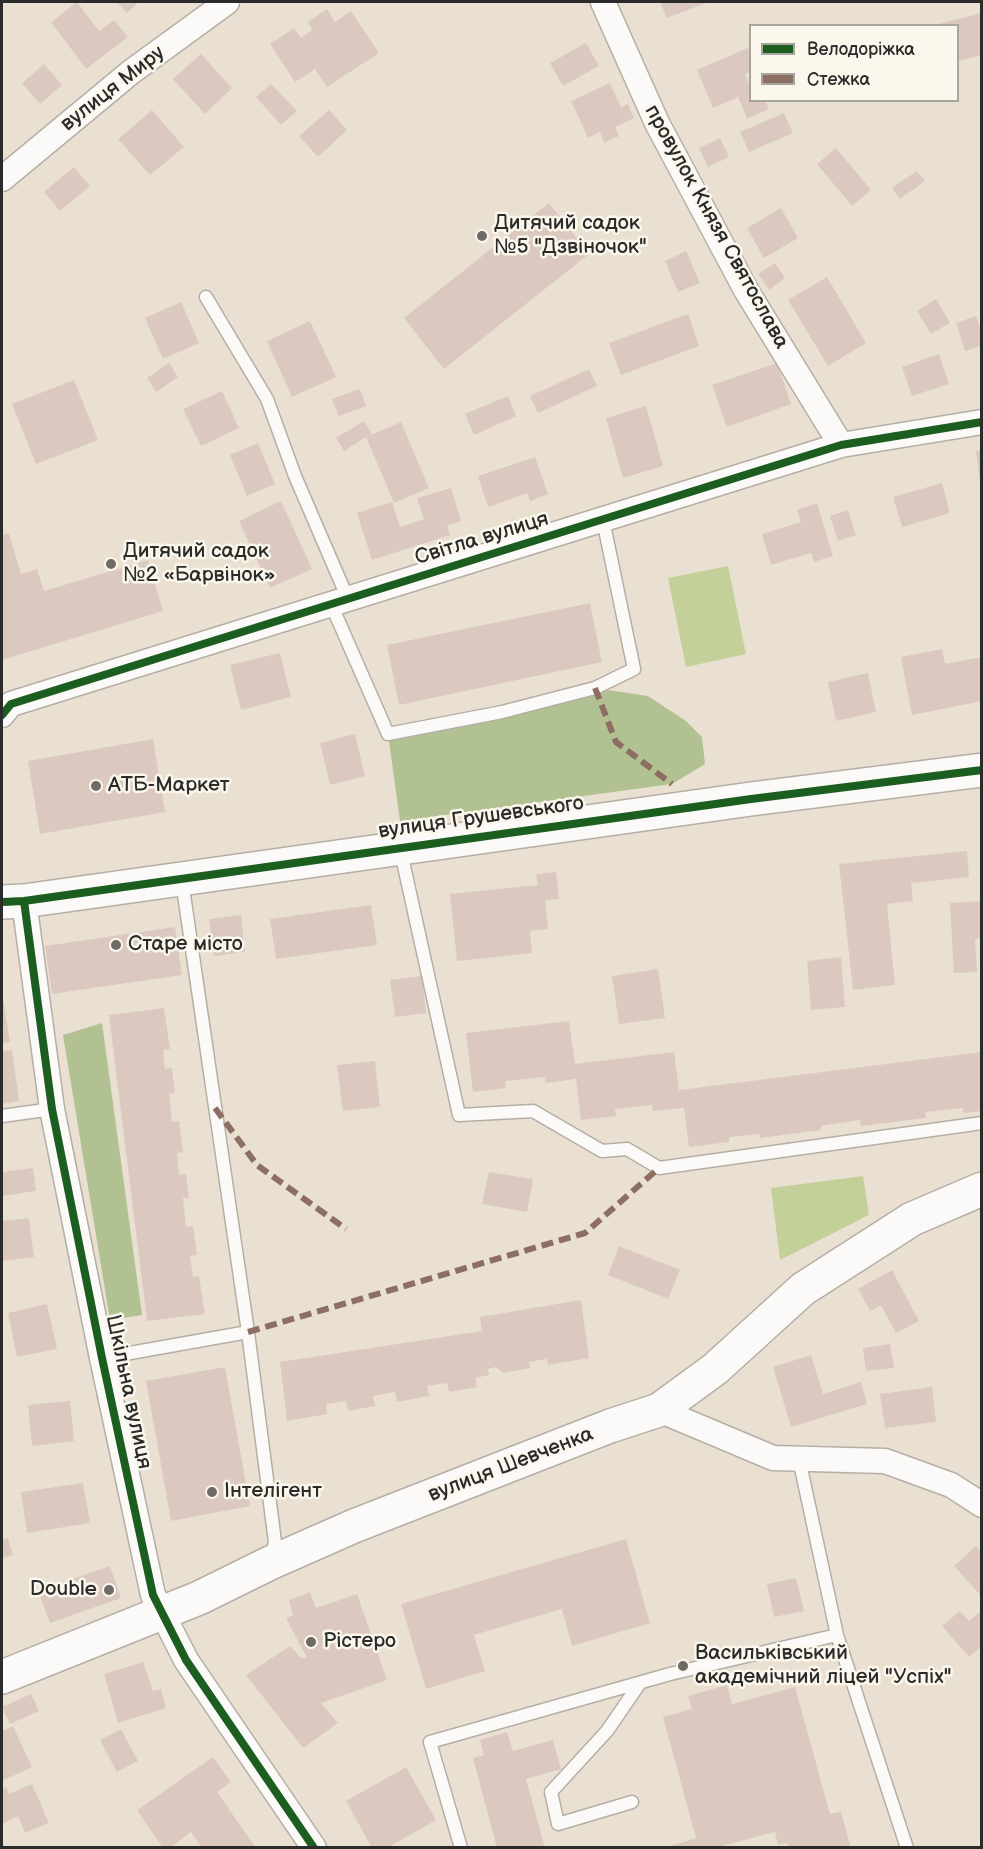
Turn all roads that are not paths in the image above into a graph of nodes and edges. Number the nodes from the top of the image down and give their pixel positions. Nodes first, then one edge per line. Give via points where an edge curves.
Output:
1 (227, 2) edge
2 (603, 2) edge
3 (2, 179) edge
4 (206, 297) dead end
5 (981, 422) edge
6 (841, 445) junction
7 (603, 520) junction
8 (340, 602) junction
9 (2, 715) edge
10 (976, 774) edge
11 (400, 848) junction
12 (182, 879) junction
13 (13, 901) edge
14 (52, 1109) junction
15 (2, 1116) edge
16 (981, 1123) edge
17 (981, 1188) edge
18 (248, 1332) junction
19 (102, 1358) junction
20 (659, 1410) junction
21 (799, 1459) junction
22 (981, 1505) edge
23 (270, 1563) junction
24 (162, 1612) junction
25 (837, 1635) junction
26 (2, 1677) edge
27 (640, 1683) junction
28 (632, 1802) dead end
29 (314, 1848) edge
30 (461, 1848) edge
31 (907, 1848) edge

1 - 3 street, вулиця Миру via 131,72
2 - 6 street, провулок Князя Святослава via 657,123 735,269
4 - 8 lane via 267,399
5 - 6 street, Світла вулиця
6 - 7 street, Світла вулиця
7 - 8 street, Світла вулиця
7 - 8 lane via 634,669 595,688 502,712 388,734
8 - 9 street, Світла вулиця via 11,704
10 - 11 main road, вулиця Грушевського via 751,799
11 - 12 main road, вулиця Грушевського
11 - 16 lane via 459,1115 533,1111 602,1151 627,1149 658,1168
12 - 13 main road, вулиця Грушевського
12 - 18 lane
13 - 14 street, Шкільна вулиця
14 - 15 lane
14 - 19 street, Шкільна вулиця
17 - 20 main road, вулиця Шевченка via 912,1219 803,1289 715,1369
18 - 19 lane
18 - 23 lane via 275,1542
19 - 24 street, Шкільна вулиця via 153,1594
20 - 21 street via 773,1458
20 - 23 main road, вулиця Шевченка via 354,1526
21 - 22 street via 885,1461 951,1485
21 - 25 lane
23 - 24 main road, вулиця Шевченка
24 - 26 main road, вулиця Шевченка
24 - 29 street, Шкільна вулиця via 186,1660
25 - 27 lane
25 - 31 lane
27 - 28 lane via 607,1731 551,1792 558,1824
27 - 30 lane via 430,1742

